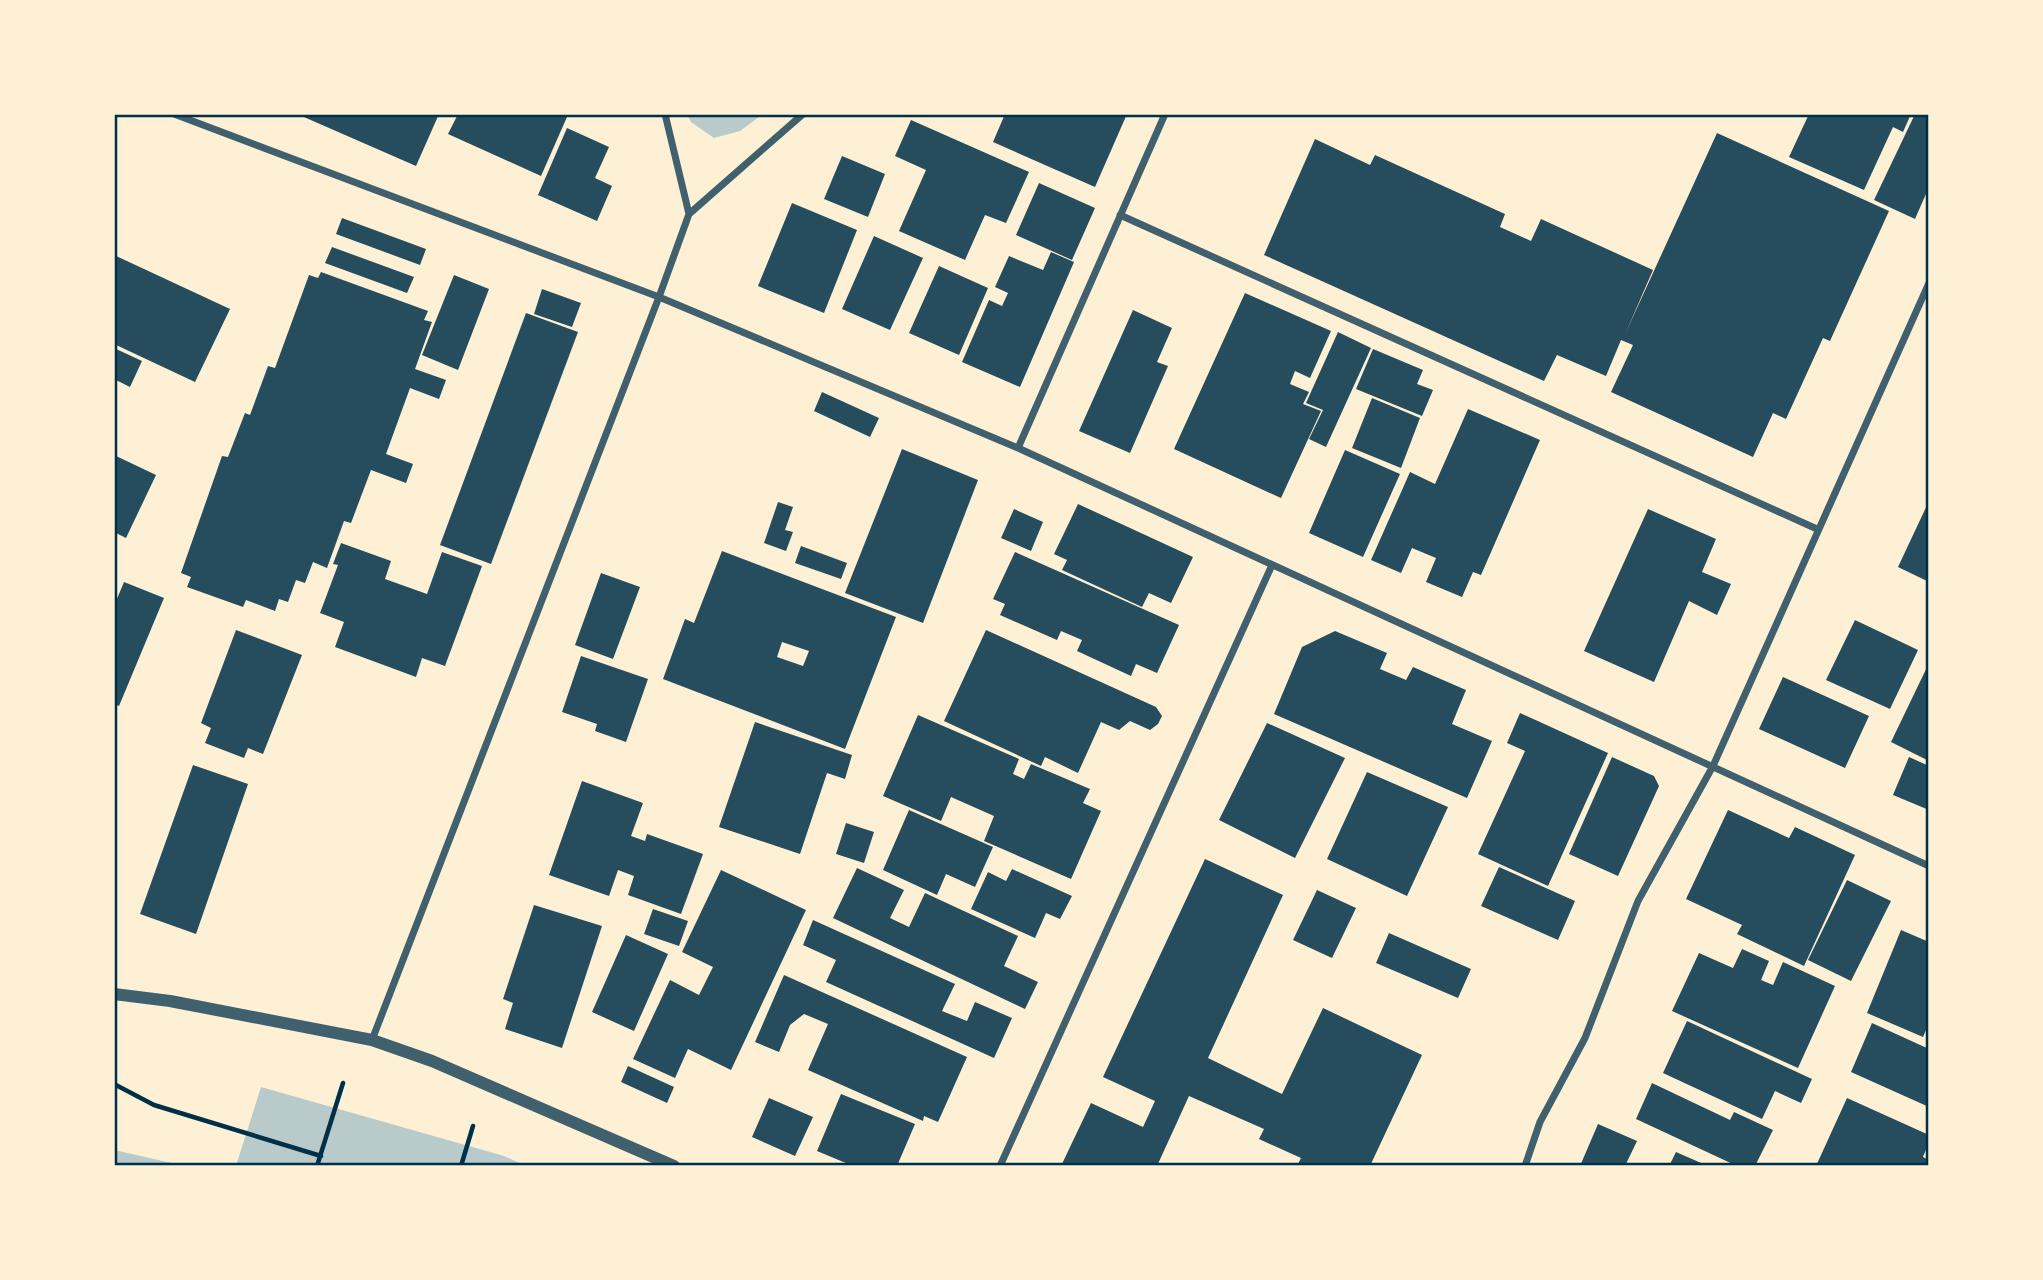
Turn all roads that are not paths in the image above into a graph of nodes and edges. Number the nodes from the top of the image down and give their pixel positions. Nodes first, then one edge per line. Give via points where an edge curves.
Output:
1 (174, 114) edge
2 (665, 114) edge
3 (803, 114) edge
4 (1165, 114) edge
5 (689, 214) junction
6 (1120, 215) junction
7 (1929, 283) edge
8 (659, 297) junction
9 (1018, 448) junction
10 (1817, 529) junction
11 (1272, 565) junction
12 (1713, 766) junction
13 (1929, 866) edge
14 (114, 994) edge
15 (372, 1040) junction
16 (674, 1166) edge
17 (1000, 1166) edge
18 (1525, 1166) edge

1 - 8 street
2 - 5 street
3 - 5 street
4 - 6 street
5 - 8 street
6 - 9 street
6 - 10 street
7 - 10 street
8 - 9 street
8 - 15 street
9 - 11 street
10 - 12 street
11 - 12 street
11 - 17 street
12 - 13 street
12 - 18 street via 1638,901 1585,1038 1540,1122
14 - 15 street
15 - 16 street via 432,1061

